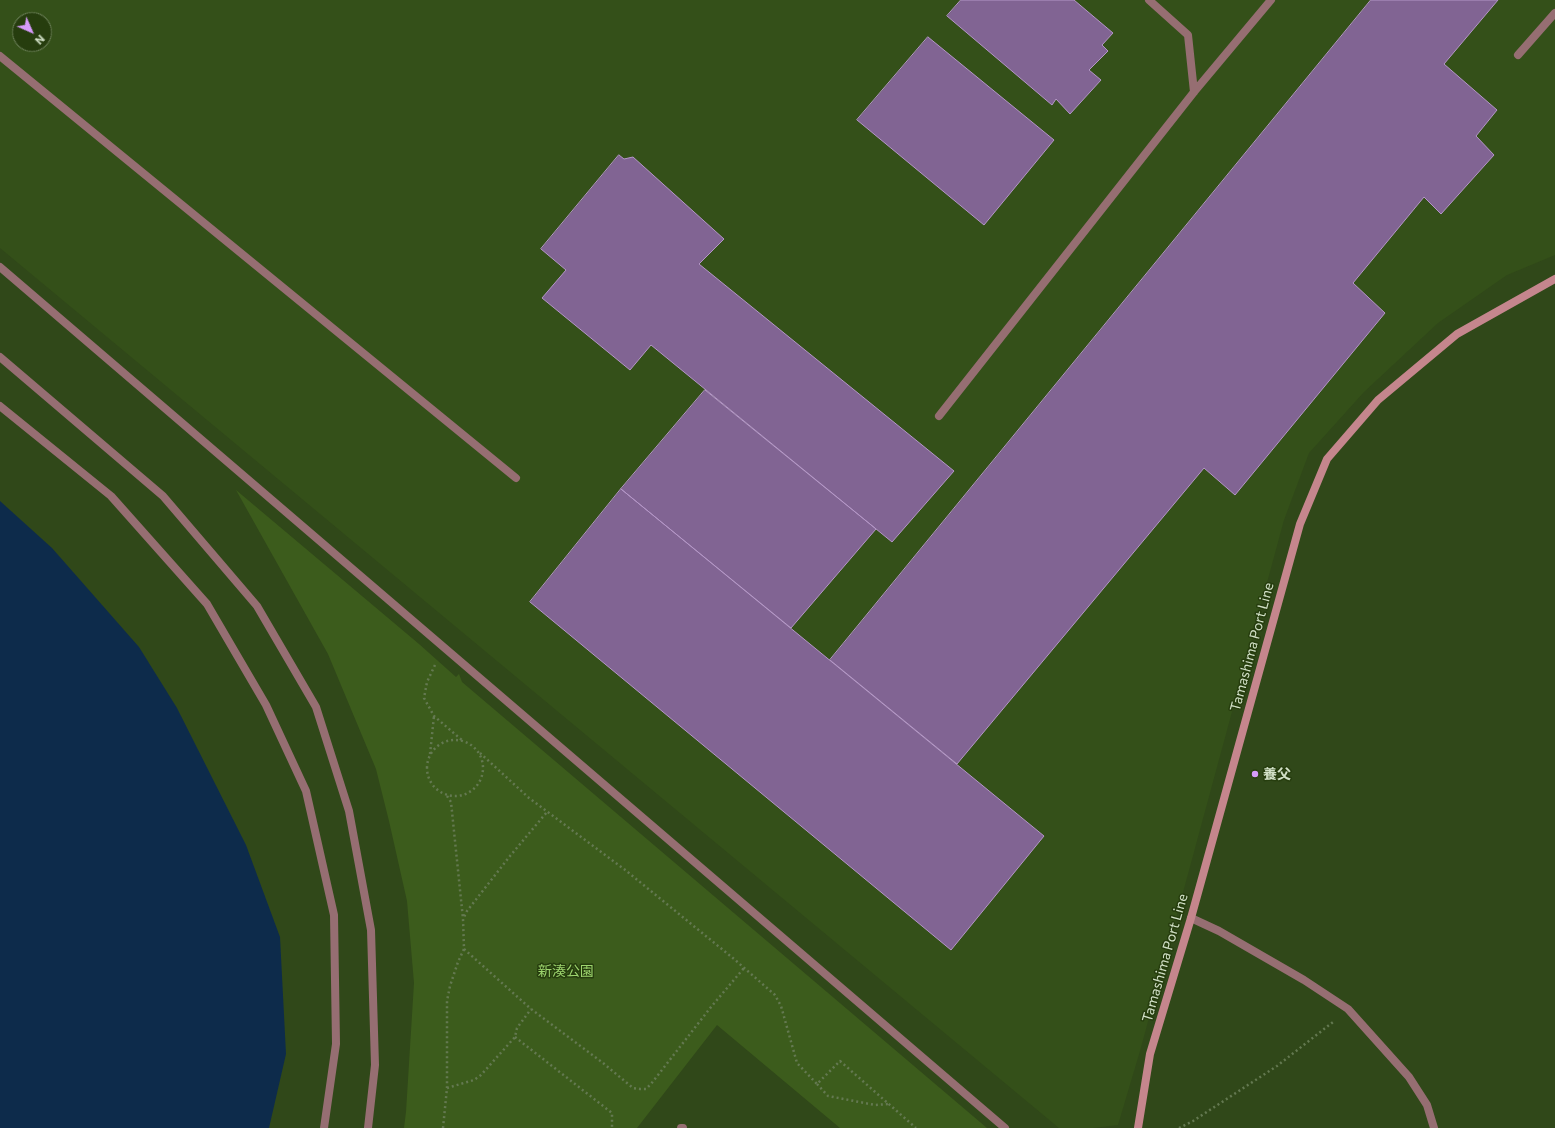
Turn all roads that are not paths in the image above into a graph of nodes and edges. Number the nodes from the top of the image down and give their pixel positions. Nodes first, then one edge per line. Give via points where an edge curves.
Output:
1 (1149, 0) edge
2 (1271, 0) edge
3 (1555, 14) edge
4 (1518, 55) dead end
5 (0, 56) edge
6 (1194, 92) junction
7 (0, 267) edge
8 (1555, 279) edge
9 (0, 357) edge
10 (0, 406) edge
11 (939, 416) dead end
12 (516, 478) dead end
13 (1191, 918) junction
14 (324, 1128) edge
15 (368, 1128) edge
16 (1006, 1128) edge
17 (1138, 1128) edge
18 (1434, 1128) edge

1 - 6 street via 1188,35
2 - 6 street
3 - 4 street
5 - 12 street
6 - 11 street
7 - 16 street
8 - 13 main road, Tamashima Port Line via 1457,334 1378,400 1327,459 1300,524
9 - 15 street via 163,496 257,606 316,707 348,811 371,930 375,1064
10 - 14 street via 111,496 207,604 266,705 306,791 334,915 336,1044
13 - 17 main road, Tamashima Port Line via 1150,1054
13 - 18 street via 1226,934 1348,1009 1409,1077 1427,1105

